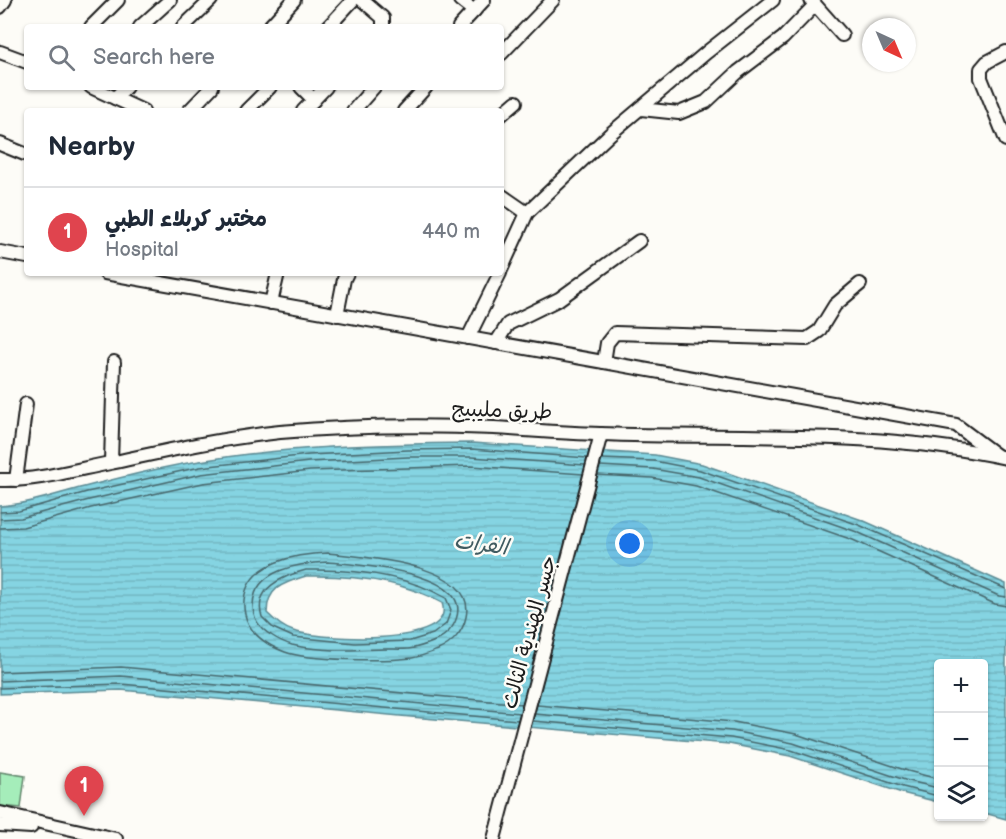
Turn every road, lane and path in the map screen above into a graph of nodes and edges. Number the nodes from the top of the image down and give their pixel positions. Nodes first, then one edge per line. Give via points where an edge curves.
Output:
1 (5, 0) edge
2 (118, 0) edge
3 (170, 0) edge
4 (211, 0) edge
5 (294, 0) edge
6 (353, 0) edge
7 (362, 0) edge
8 (460, 0) edge
9 (484, 0) edge
10 (553, 0) edge
11 (773, 0) edge
12 (813, 2) edge
13 (0, 7) edge
14 (474, 11) junction
15 (94, 24) edge
16 (143, 24) edge
17 (186, 24) edge
18 (272, 24) edge
19 (331, 24) edge
20 (383, 24) edge
21 (462, 24) edge
22 (842, 35) dead end
23 (504, 51) edge
24 (1006, 51) edge
25 (0, 52) edge
26 (24, 61) edge
27 (97, 90) edge
28 (123, 90) edge
29 (209, 90) edge
30 (267, 90) edge
31 (304, 90) edge
32 (323, 90) edge
33 (371, 90) edge
34 (423, 90) edge
35 (115, 98) junction
36 (314, 100) junction
37 (516, 102) dead end
38 (137, 108) edge
39 (192, 108) edge
40 (249, 108) edge
41 (306, 108) edge
42 (356, 108) edge
43 (407, 108) edge
44 (641, 109) junction
45 (504, 112) edge
46 (1004, 123) edge
47 (1006, 140) edge
48 (0, 144) edge
49 (24, 154) edge
50 (504, 197) edge
51 (527, 213) junction
52 (639, 241) dead end
53 (0, 252) edge
54 (24, 256) edge
55 (504, 262) edge
56 (134, 276) edge
57 (277, 276) edge
58 (346, 276) edge
59 (497, 276) edge
60 (164, 279) edge
61 (860, 284) dead end
62 (271, 303) junction
63 (337, 315) junction
64 (468, 338) junction
65 (496, 343) junction
66 (114, 362) dead end
67 (604, 362) junction
68 (26, 404) dead end
69 (601, 434) junction
70 (1001, 457) edge
71 (111, 462) junction
72 (0, 480) edge
73 (16, 480) junction
74 (0, 813) edge
75 (0, 825) edge
76 (62, 828) junction
77 (91, 837) edge
78 (116, 839) edge
79 (494, 839) edge

1 - 13 street
2 - 15 street
3 - 16 street
4 - 17 street
5 - 18 street
6 - 19 street
7 - 20 street via 383,18
8 - 14 street
9 - 14 street
10 - 23 street
11 - 44 street
12 - 22 street
12 - 44 street via 783,38 706,102 679,113
14 - 21 street
24 - 46 street via 981,69 981,78
25 - 26 street
27 - 35 street
28 - 35 street
29 - 39 street
30 - 40 street
31 - 36 street
32 - 36 street
33 - 42 street
34 - 43 street
35 - 38 street
36 - 41 street
37 - 45 street
44 - 51 street
46 - 47 street
48 - 49 street
50 - 51 street
51 - 55 street
52 - 65 street via 559,299 508,324
53 - 54 street
56 - 60 street
57 - 62 street
58 - 63 street
59 - 64 street
60 - 62 street
61 - 67 street via 835,305 819,331 807,339 615,333 607,343
62 - 63 street
63 - 64 street
64 - 65 street
65 - 67 street
66 - 71 street
67 - 70 street via 956,424
68 - 73 street
69 - 70 street, طريق مليبيج via 839,437
69 - 71 street, طريق مليبيج via 371,426 278,433
69 - 79 street, جسر الهندية الثالث
71 - 73 street, طريق مليبيج
72 - 73 street, طريق مليبيج
74 - 76 street
75 - 76 street
76 - 77 street
77 - 78 street

